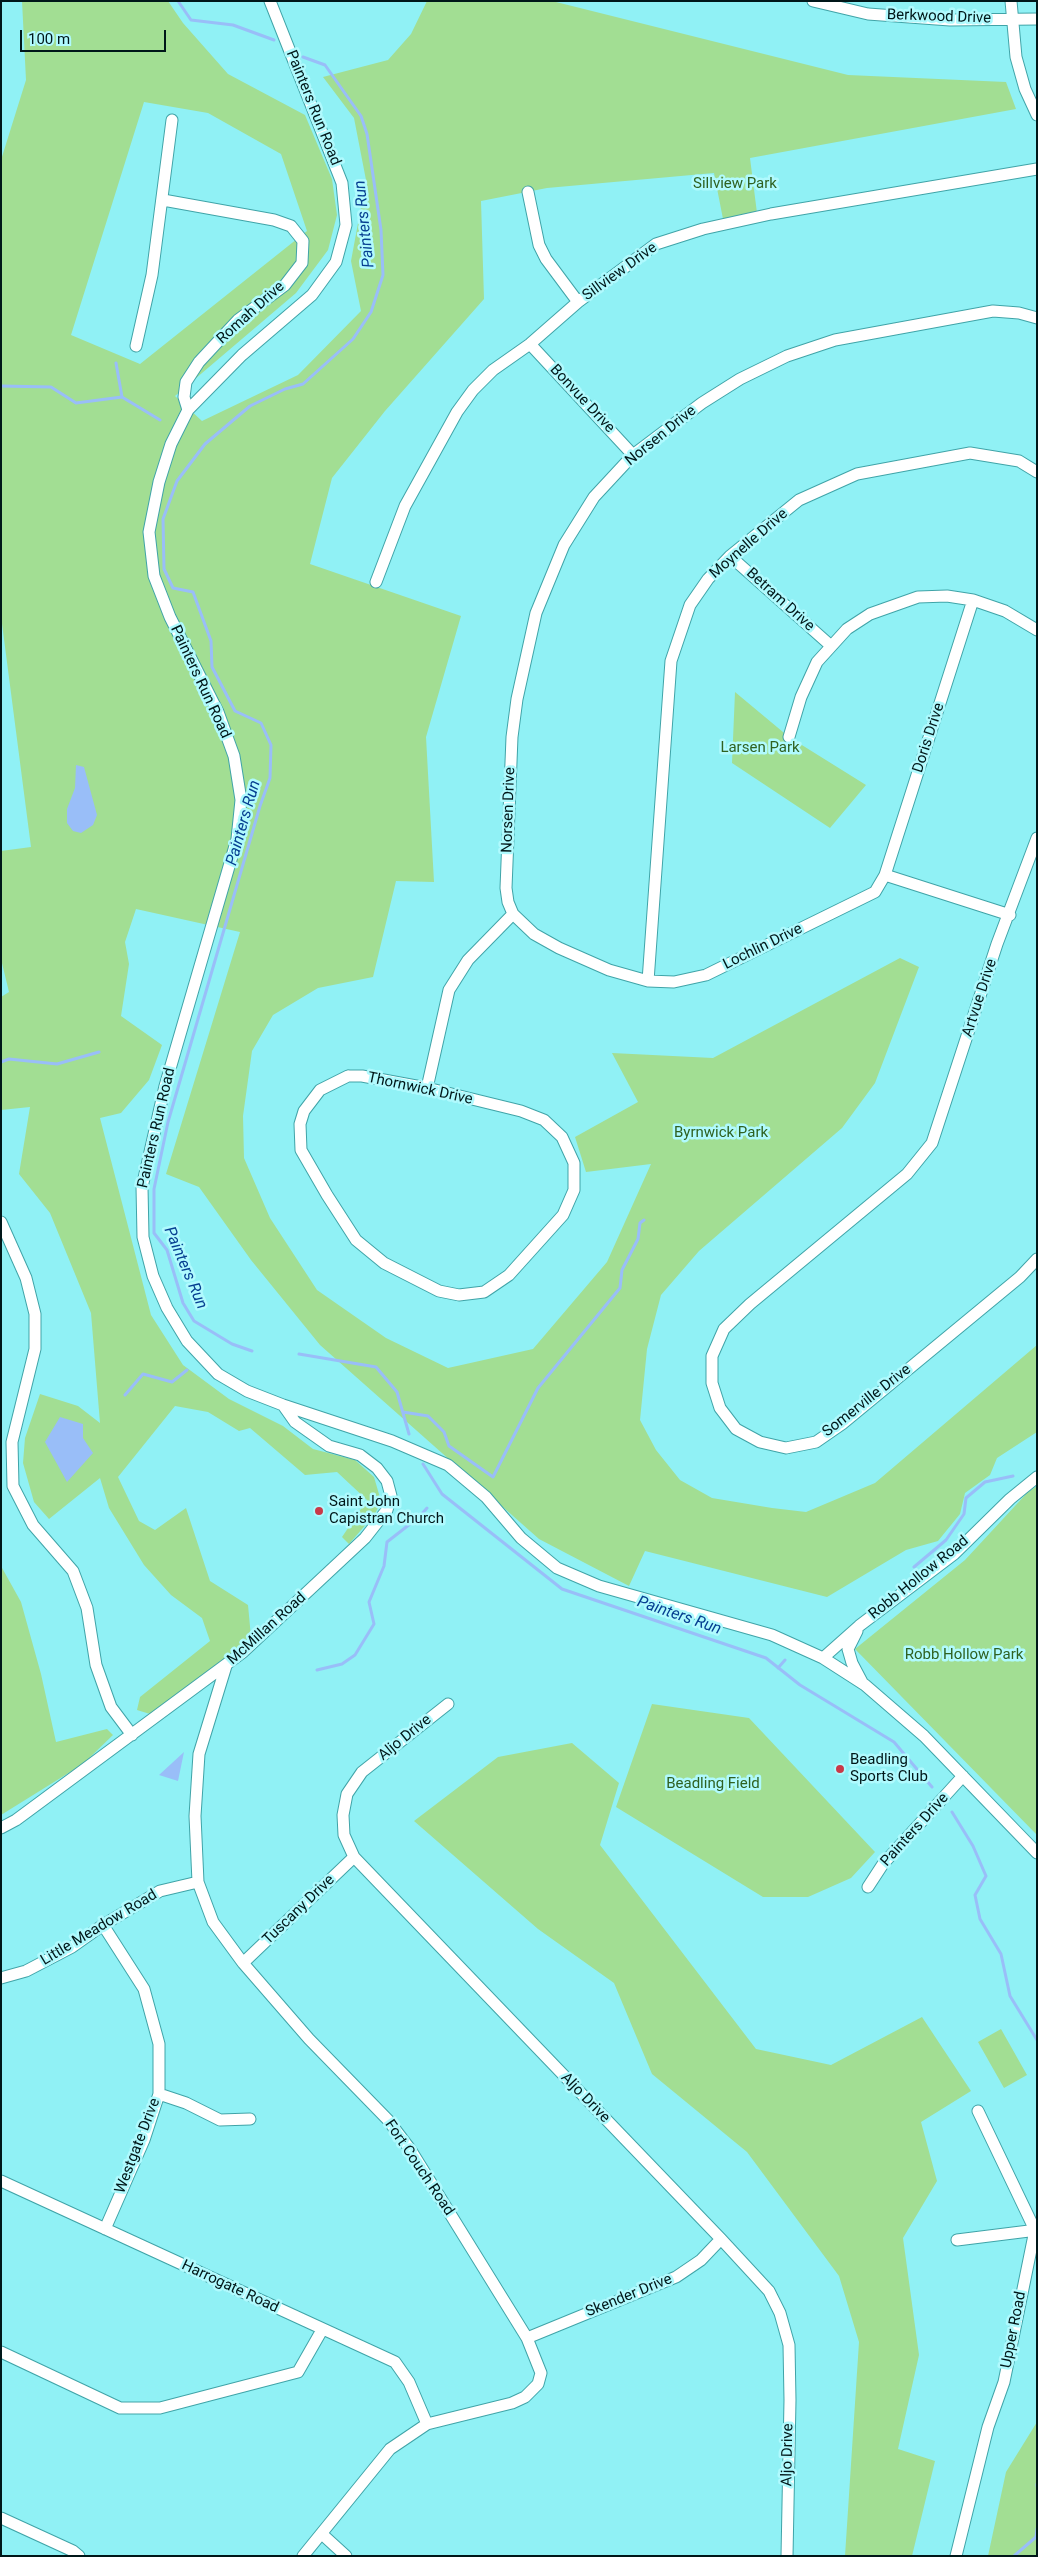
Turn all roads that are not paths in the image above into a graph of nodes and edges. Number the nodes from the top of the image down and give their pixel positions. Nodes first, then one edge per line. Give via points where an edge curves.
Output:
1 (270, 1) edge
2 (813, 1) edge
3 (1011, 1) edge
4 (1012, 18) junction
5 (1037, 18) edge
6 (1037, 115) edge
7 (172, 120) dead end
8 (1037, 170) edge
9 (528, 192) dead end
10 (163, 200) junction
11 (578, 302) junction
12 (1037, 318) edge
13 (530, 344) junction
14 (136, 346) dead end
15 (188, 410) junction
16 (633, 455) junction
17 (1037, 472) edge
18 (730, 556) junction
19 (376, 582) dead end
20 (973, 600) junction
21 (1037, 630) edge
22 (830, 645) junction
23 (790, 737) dead end
24 (1037, 838) edge
25 (885, 875) junction
26 (513, 914) junction
27 (1010, 915) junction
28 (648, 981) junction
29 (427, 1088) junction
30 (922, 1158) joint
31 (1, 1222) edge
32 (1037, 1259) edge
33 (283, 1405) junction
34 (1037, 1477) edge
35 (859, 1626) junction
36 (823, 1658) junction
37 (226, 1666) junction
38 (865, 1686) junction
39 (448, 1704) dead end
40 (132, 1735) junction
41 (964, 1776) junction
42 (1, 1828) edge
43 (1037, 1853) edge
44 (354, 1857) junction
45 (198, 1882) junction
46 (868, 1887) dead end
47 (103, 1925) junction
48 (243, 1963) junction
49 (1, 1978) edge
50 (159, 2094) junction
51 (978, 2111) dead end
52 (250, 2119) dead end
53 (1, 2182) edge
54 (105, 2229) junction
55 (1036, 2230) edge
56 (721, 2239) junction
57 (957, 2240) dead end
58 (322, 2330) junction
59 (527, 2338) junction
60 (1, 2352) edge
61 (427, 2424) junction
62 (1, 2518) edge
63 (322, 2534) junction
64 (79, 2556) edge
65 (303, 2556) edge
66 (346, 2556) edge
67 (787, 2556) edge
68 (956, 2556) edge

1 - 15 street, Painters Run Road via 342,183 346,225 336,262 312,295 242,355
2 - 4 street, Berkwood Drive via 868,14 950,20
3 - 4 street
4 - 5 street, Berkwood Drive
4 - 6 street via 1016,57
7 - 10 street
8 - 11 street, Sillview Drive via 771,214 703,229 656,244
9 - 11 street via 539,245
10 - 14 street via 152,275
10 - 15 street, Romah Drive via 274,220 291,226 303,241 302,262 284,285 238,320 199,362 186,382 184,397
11 - 13 street, Sillview Drive
12 - 16 street, Norsen Drive via 993,311 835,340 787,356 740,379 702,403
13 - 16 street, Bonvue Drive
13 - 19 street, Sillview Drive via 493,370 457,412 406,506
15 - 33 street, Painters Run Road via 171,444 159,482 149,532 154,576 170,617 218,712 234,756 241,800 237,839 150,1148 142,1188 143,1237 153,1276 187,1341 218,1374
16 - 26 street, Norsen Drive via 594,497 564,545 536,613 512,737 506,888
17 - 18 street, Moynelle Drive via 1019,461 970,453 857,474 799,500
18 - 22 street, Betram Drive
18 - 28 street, Moynelle Drive via 708,578 690,606 671,661
20 - 21 street via 1005,611
20 - 22 street via 947,596 918,597 896,603 870,614
20 - 25 street, Doris Drive
22 - 23 street via 817,662 801,697
24 - 27 street, Artvue Drive
25 - 27 street
25 - 28 street, Lochlin Drive via 874,892 706,975 674,982
26 - 28 street, Lochlin Drive via 534,934 559,948 609,970
26 - 29 street via 468,960 449,990
27 - 30 street, Artvue Drive via 997,944 935,1134
29 - 29 street, Thornwick Drive via 362,1076 348,1076 332,1083 320,1090 304,1111 300,1124 301,1150 356,1240 384,1263 439,1291 459,1295 484,1292 509,1274 563,1215 574,1190 574,1163 562,1137 544,1120 522,1111
30 - 32 street, Somerville Drive via 724,1329 712,1356 712,1383 720,1408 736,1429 760,1442 786,1448 816,1442 1013,1283
31 - 40 street via 26,1278 35,1314 36,1349 12,1442 13,1486 33,1525 73,1572 87,1608 96,1665 111,1707
33 - 36 street, Painters Run Road via 392,1441 448,1465 486,1497 521,1538 557,1568 599,1586 772,1635
33 - 37 street, McMillan Road via 295,1422 329,1446 360,1455 378,1468 387,1481 390,1496 387,1510 365,1538 300,1601
34 - 35 street, Robb Hollow Road via 954,1554
35 - 36 street, Robb Hollow Road
35 - 38 street via 848,1649 852,1664
36 - 38 street, Painters Run Road
37 - 40 street, McMillan Road
37 - 45 street, Fort Couch Road via 199,1754 195,1816
38 - 41 street, Painters Run Road via 924,1736
39 - 44 street, Aljo Drive via 362,1772 348,1794 343,1815 344,1835
40 - 42 street, McMillan Road
41 - 43 street, Painters Run Road
41 - 46 street, Painters Drive via 883,1864
44 - 48 street, Tuscany Drive
44 - 56 street, Aljo Drive
45 - 47 street, Little Meadow Road via 160,1891
45 - 48 street, Fort Couch Road via 213,1922
47 - 49 street, Little Meadow Road via 72,1947 26,1971
47 - 50 street, Westgate Drive via 144,1989 159,2044
48 - 59 street, Fort Couch Road via 399,2134
50 - 52 street via 220,2120
50 - 54 street, Westgate Drive via 144,2140
51 - 55 street
53 - 54 street, Harrogate Road
54 - 58 street, Harrogate Road
55 - 57 street
55 - 68 street, Upper Road via 1004,2382 988,2427
56 - 59 street, Skender Drive via 701,2260 676,2277
56 - 67 street, Aljo Drive via 769,2291 786,2331 790,2400
58 - 60 street via 298,2372 160,2408 120,2408
58 - 61 street, Harrogate Road via 394,2362 409,2382
59 - 61 street, Fort Couch Road via 541,2373 533,2391 512,2403
61 - 63 street, Fort Couch Road via 390,2449
62 - 64 street
63 - 65 street, Fort Couch Road
63 - 66 street

